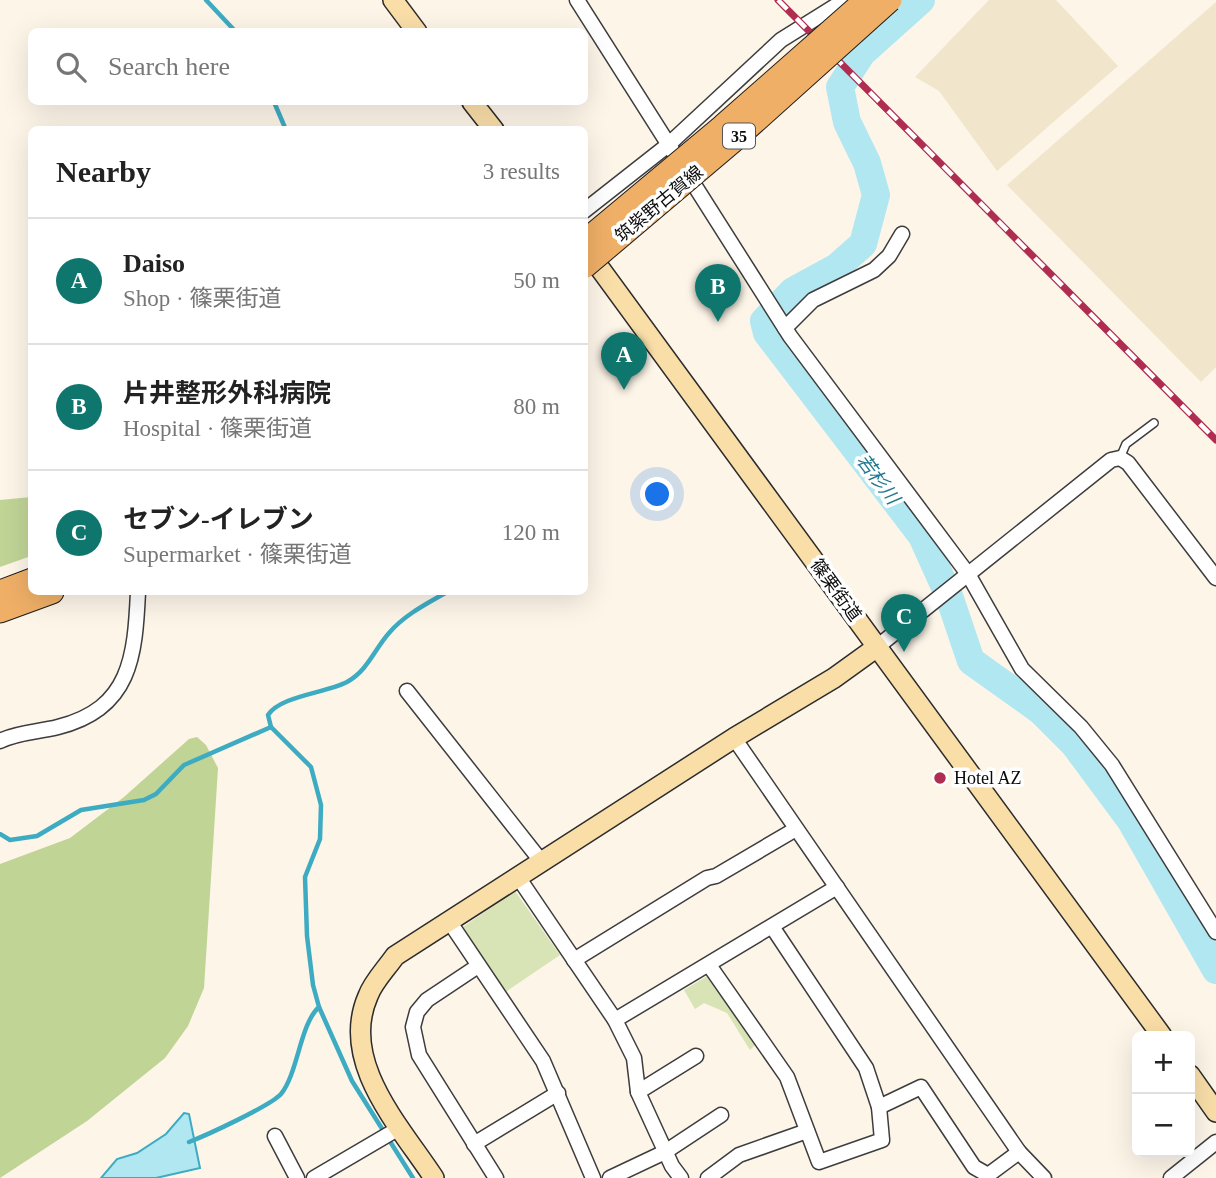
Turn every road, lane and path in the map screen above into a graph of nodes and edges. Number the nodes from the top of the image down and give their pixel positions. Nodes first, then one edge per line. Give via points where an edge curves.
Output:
1 (393, 0) edge
2 (405, 0) edge
3 (577, 0) edge
4 (845, 0) edge
5 (866, 0) edge
6 (890, 0) edge
7 (414, 28) edge
8 (416, 28) edge
9 (474, 105) edge
10 (491, 126) edge
11 (668, 145) junction
12 (588, 208) edge
13 (902, 234) dead end
14 (588, 241) edge
15 (588, 250) edge
16 (588, 264) edge
17 (785, 328) junction
18 (1154, 423) dead end
19 (1120, 458) junction
20 (968, 574) junction
21 (1216, 578) edge
22 (28, 582) edge
23 (0, 592) edge
24 (44, 595) edge
25 (138, 595) edge
26 (0, 611) edge
27 (877, 647) junction
28 (407, 691) dead end
29 (734, 738) junction
30 (0, 741) edge
31 (796, 829) junction
32 (541, 861) junction
33 (517, 877) junction
34 (837, 887) junction
35 (449, 921) junction
36 (773, 928) junction
37 (1216, 932) edge
38 (574, 960) junction
39 (709, 965) junction
40 (478, 966) junction
41 (615, 1020) junction
42 (1158, 1031) edge
43 (696, 1056) dead end
44 (1195, 1082) edge
45 (558, 1093) junction
46 (638, 1093) junction
47 (879, 1107) junction
48 (1216, 1112) edge
49 (721, 1115) dead end
50 (401, 1127) junction
51 (807, 1131) junction
52 (275, 1136) dead end
53 (1216, 1142) edge
54 (474, 1144) junction
55 (666, 1152) junction
56 (1018, 1152) junction
57 (298, 1178) edge
58 (314, 1178) edge
59 (434, 1178) edge
60 (496, 1178) edge
61 (593, 1178) edge
62 (610, 1178) edge
63 (681, 1178) edge
64 (708, 1178) edge
65 (1044, 1178) edge
66 (1171, 1178) edge

1 - 7 main road
2 - 8 street
3 - 11 street
4 - 11 street via 781,40
5 - 14 main road, 筑紫野古賀線 / 35, bridge
6 - 16 main road, 筑紫野古賀線 / 35, bridge
9 - 10 main road
11 - 12 street
11 - 17 street
13 - 17 street via 874,270 813,300
15 - 27 main road, 篠栗街道
17 - 20 street
18 - 19 lane via 1126,444
19 - 20 street via 1111,460
19 - 21 street
20 - 27 street
20 - 37 street via 1022,669 1112,765
22 - 23 main road
24 - 26 main road
25 - 30 street via 135,651 121,687 79,722
27 - 29 main road
27 - 42 main road, 篠栗街道
28 - 32 street
29 - 31 street
29 - 32 main road
31 - 34 street
31 - 38 street
32 - 33 main road
33 - 35 main road
33 - 38 street
34 - 36 street
34 - 56 street
35 - 40 street
35 - 50 main road via 395,956 368,995 360,1022 359,1046 371,1079
36 - 39 street
36 - 47 street via 866,1068
38 - 41 street
39 - 41 street
39 - 51 street via 787,1077
40 - 45 street via 543,1061
40 - 54 street via 427,1000 413,1027 419,1055
41 - 46 street via 634,1058
43 - 46 street
44 - 48 main road
45 - 54 street
45 - 61 street
46 - 55 street
47 - 51 street via 882,1140 819,1162
47 - 56 street via 921,1087 974,1167 988,1175
49 - 55 street
50 - 58 street
50 - 59 main road
51 - 64 street via 740,1154
52 - 57 street
53 - 66 street
54 - 60 street
55 - 62 street
55 - 63 street
56 - 65 street

